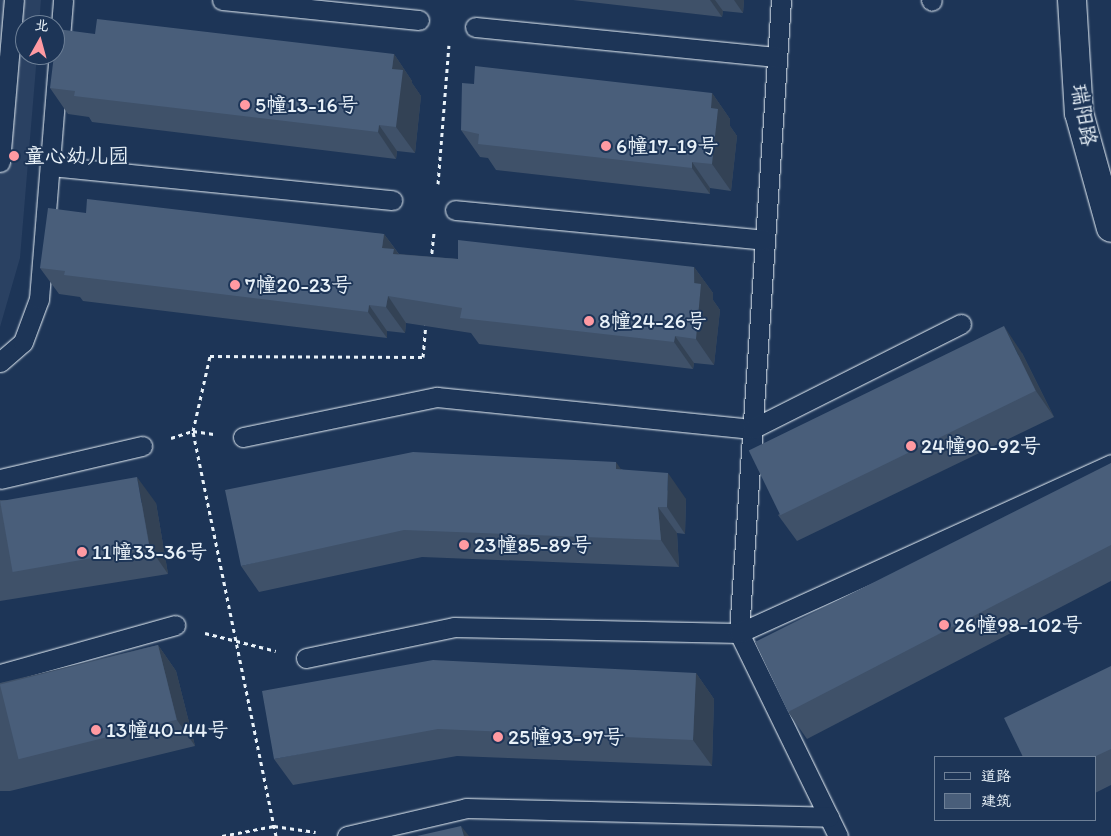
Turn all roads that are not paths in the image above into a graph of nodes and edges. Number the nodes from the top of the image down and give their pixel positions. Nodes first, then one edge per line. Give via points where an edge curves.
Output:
1 (14, 0) edge
2 (63, 0) edge
3 (222, 0) edge
4 (781, 0) edge
5 (1072, 0) edge
6 (419, 20) dead end
7 (474, 27) dead end
8 (777, 57) junction
9 (0, 162) edge
10 (50, 166) junction
11 (392, 200) dead end
12 (455, 210) dead end
13 (1111, 228) edge
14 (765, 240) junction
15 (961, 324) dead end
16 (0, 362) edge
17 (752, 429) junction
18 (244, 437) road end
19 (142, 446) road end
20 (1111, 464) edge
21 (0, 478) edge
22 (175, 626) road end
23 (739, 633) junction
24 (306, 658) road end
25 (0, 674) edge
26 (829, 817) junction
27 (347, 836) edge
28 (838, 836) edge

1 - 9 lane
2 - 10 lane
3 - 6 lane
4 - 8 lane
5 - 13 street, 瑞阳路 via 1079,113
7 - 8 lane
8 - 14 lane
10 - 11 lane
10 - 16 lane via 39,299 23,342
12 - 14 lane
14 - 17 lane
15 - 17 lane
17 - 18 lane via 437,397
17 - 23 lane
19 - 21 lane
20 - 23 lane
22 - 25 lane
23 - 24 lane via 454,627
23 - 26 lane
26 - 27 lane via 466,808
26 - 28 lane

